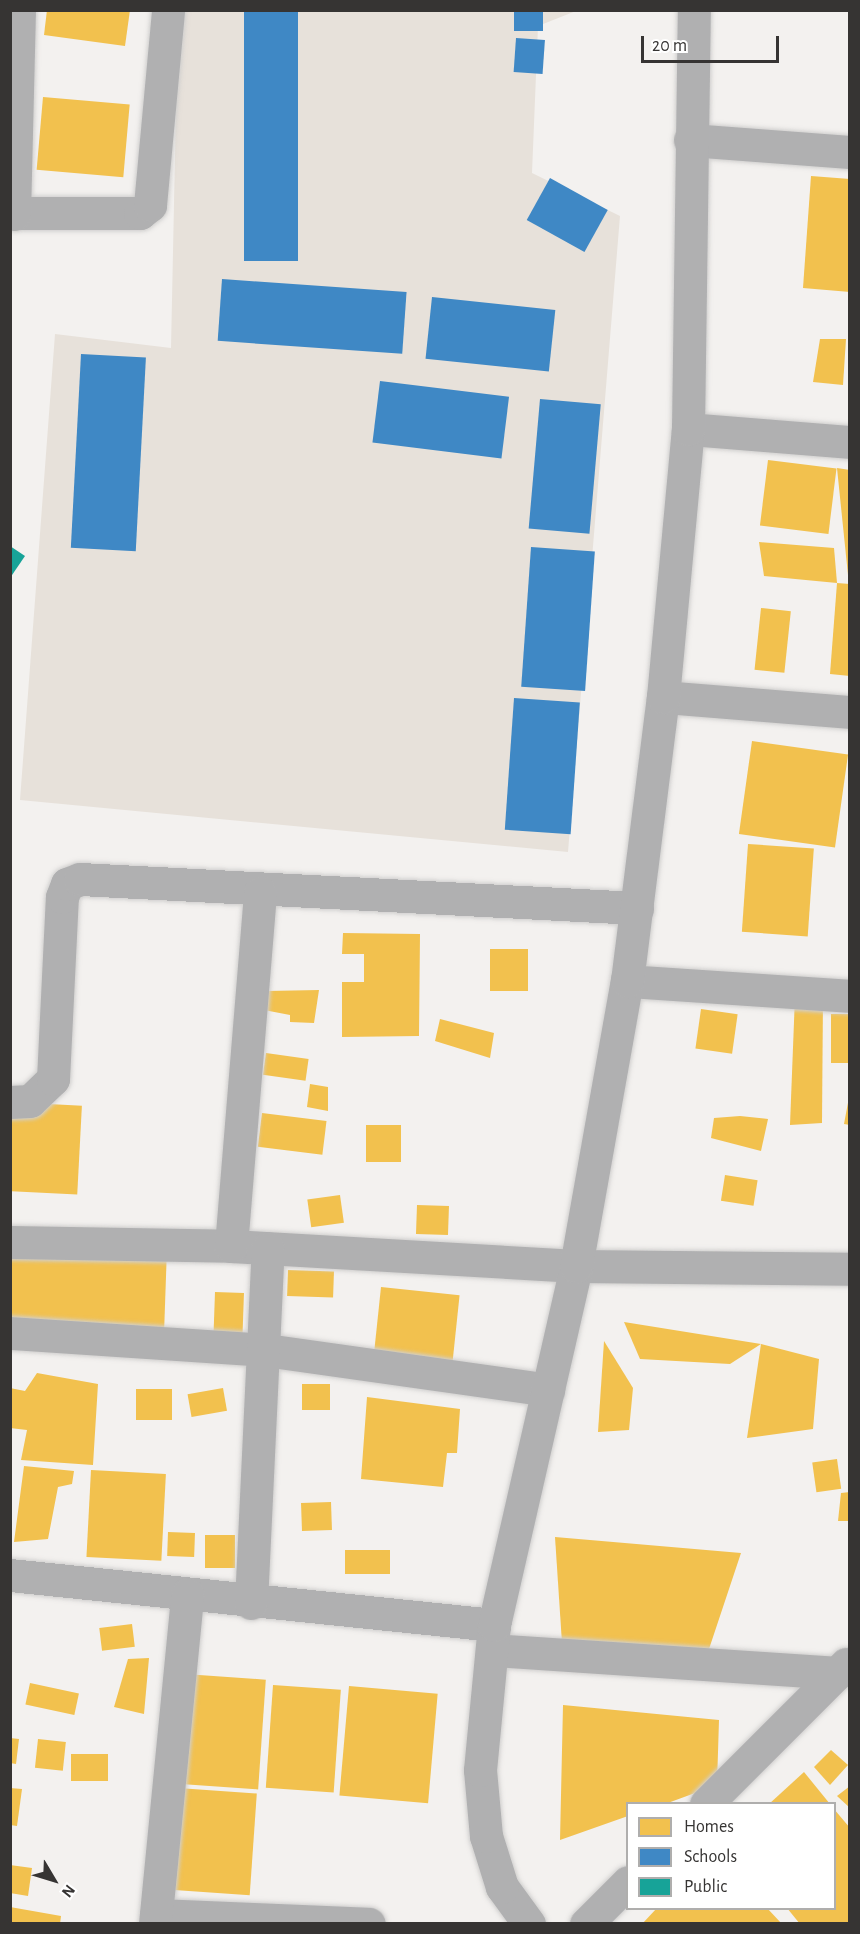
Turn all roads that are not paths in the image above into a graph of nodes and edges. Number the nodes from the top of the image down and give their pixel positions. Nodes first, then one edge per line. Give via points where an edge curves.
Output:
1 (168, 10) edge
2 (694, 10) edge
3 (16, 12) edge
4 (690, 140) junction
5 (849, 152) edge
6 (12, 214) edge
7 (688, 429) junction
8 (849, 442) edge
9 (663, 697) junction
10 (849, 712) edge
11 (260, 892) junction
12 (637, 908) junction
13 (627, 981) junction
14 (849, 996) edge
15 (10, 1102) edge
16 (10, 1242) edge
17 (231, 1246) junction
18 (268, 1248) junction
19 (576, 1266) junction
20 (849, 1269) edge
21 (10, 1333) edge
22 (265, 1350) junction
23 (548, 1390) junction
24 (10, 1575) edge
25 (187, 1596) junction
26 (251, 1604) junction
27 (493, 1638) junction
28 (843, 1667) edge
29 (707, 1802) edge
30 (626, 1883) edge
31 (156, 1919) edge
32 (369, 1923) edge
33 (529, 1923) edge
34 (586, 1923) edge

1 - 6 street via 150,205 140,213
2 - 4 street
3 - 6 street
4 - 5 street
4 - 7 street
7 - 8 street
7 - 9 street
9 - 10 street
9 - 12 street
11 - 12 street
11 - 15 street via 80,879 67,884 53,1079 30,1101
11 - 17 street
12 - 13 street
13 - 14 street
13 - 19 street
16 - 17 street
17 - 18 street
18 - 19 street
18 - 22 street
19 - 20 street
19 - 23 street
21 - 22 street
22 - 23 street
22 - 26 street
23 - 27 street
24 - 25 street
25 - 26 street
25 - 31 street
26 - 27 street
27 - 28 street
27 - 33 street via 480,1770 486,1836 502,1887
28 - 29 street
30 - 34 street
31 - 32 street

